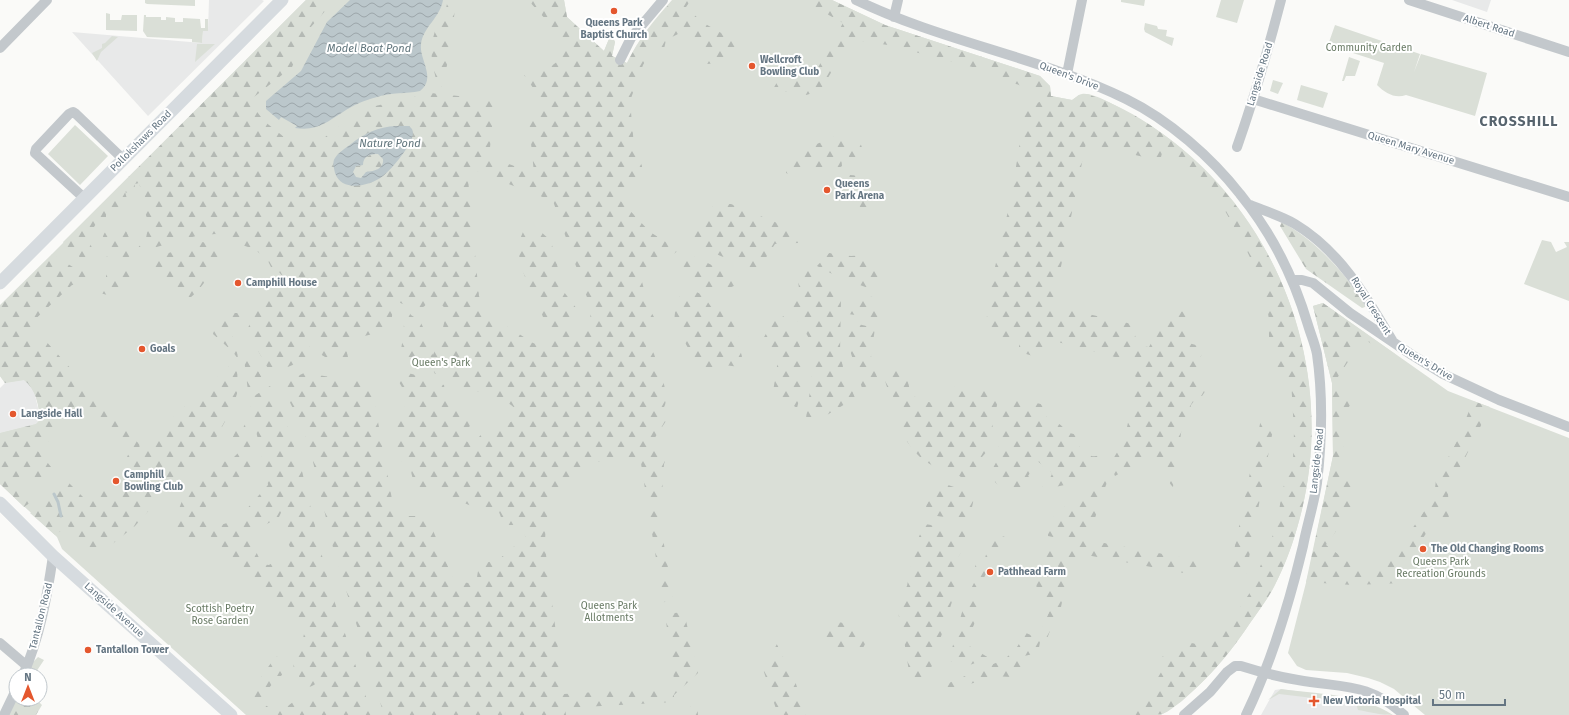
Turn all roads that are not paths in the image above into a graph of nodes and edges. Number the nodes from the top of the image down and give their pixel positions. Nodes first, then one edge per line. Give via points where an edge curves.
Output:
1 (47, 0) edge
2 (282, 0) edge
3 (856, 0) edge
4 (898, 0) edge
5 (1082, 0) edge
6 (1281, 0) edge
7 (1410, 0) edge
8 (660, 1) edge
9 (894, 17) junction
10 (0, 48) edge
11 (1569, 52) edge
12 (620, 60) dead end
13 (1067, 74) junction
14 (1253, 99) junction
15 (1237, 147) dead end
16 (123, 159) junction
17 (1569, 197) edge
18 (84, 198) junction
19 (1250, 205) junction
20 (1293, 280) junction
21 (0, 283) edge
22 (1393, 342) junction
23 (1569, 427) edge
24 (1, 507) edge
25 (54, 556) junction
26 (0, 642) edge
27 (22, 667) edge
28 (26, 667) edge
29 (1265, 673) junction
30 (231, 715) edge
31 (1184, 715) edge
32 (1246, 715) edge
33 (1404, 715) edge

1 - 10 street
2 - 16 main road, Pollokshaws Road
3 - 9 street, Queen's Drive
4 - 9 street
5 - 13 street
6 - 14 street, Langside Road
7 - 11 street, Albert Road
8 - 12 street via 631,38
9 - 13 street, Queen's Drive
13 - 19 street, Queen's Drive via 1127,99 1164,123 1208,158
14 - 15 street, Langside Road
14 - 17 street, Queen Mary Avenue
16 - 18 main road, Pollokshaws Road
16 - 18 street via 76,114 69,114 35,152
18 - 21 main road, Pollokshaws Road
19 - 20 street, Langside Road via 1280,253
19 - 22 street, Royal Crescent via 1295,224 1329,250 1354,278
20 - 22 street, Queen's Drive via 1313,283 1350,313
20 - 29 street, Langside Road via 1316,352 1322,420 1316,484 1293,588
22 - 23 street, Queen's Drive via 1443,374
24 - 25 main road, Langside Avenue
25 - 28 street, Tantallon Road via 41,623
25 - 30 main road, Langside Avenue
26 - 27 street
29 - 31 street via 1241,666 1231,669
29 - 32 street, Langside Road
29 - 33 street via 1364,690 1386,700

